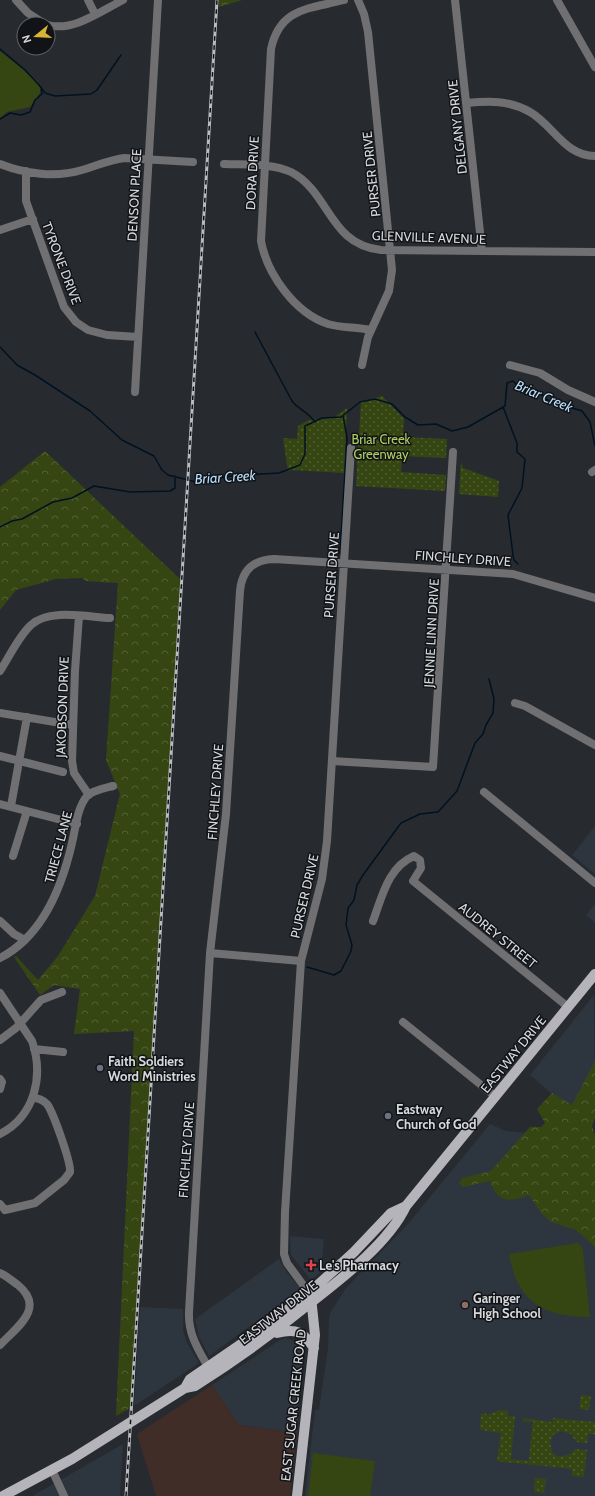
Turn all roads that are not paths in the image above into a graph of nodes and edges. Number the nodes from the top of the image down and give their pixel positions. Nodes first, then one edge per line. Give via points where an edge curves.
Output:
1 (16, 0) edge
2 (88, 0) edge
3 (123, 0) edge
4 (158, 0) edge
5 (344, 0) edge
6 (358, 0) edge
7 (455, 0) edge
8 (557, 0) edge
9 (95, 14) junction
10 (33, 16) edge
11 (56, 26) edge
12 (595, 67) edge
13 (466, 104) junction
14 (595, 156) edge
15 (148, 159) junction
16 (193, 162) dead end
17 (0, 164) edge
18 (224, 164) dead end
19 (264, 167) junction
20 (26, 171) junction
21 (33, 219) junction
22 (0, 230) edge
23 (391, 250) junction
24 (482, 251) junction
25 (595, 252) edge
26 (370, 330) junction
27 (138, 337) junction
28 (510, 364) dead end
29 (362, 365) dead end
30 (135, 392) dead end
31 (595, 402) edge
32 (351, 448) dead end
33 (453, 452) dead end
34 (344, 563) junction
35 (446, 569) junction
36 (595, 598) edge
37 (79, 616) junction
38 (110, 618) dead end
39 (0, 671) edge
40 (515, 703) dead end
41 (0, 712) edge
42 (28, 717) junction
43 (73, 724) junction
44 (595, 745) edge
45 (0, 756) edge
46 (19, 761) junction
47 (332, 761) junction
48 (63, 772) dead end
49 (112, 786) dead end
50 (484, 792) dead end
51 (89, 794) junction
52 (0, 804) edge
53 (11, 806) junction
54 (27, 811) junction
55 (77, 824) junction
56 (12, 856) dead end
57 (595, 883) edge
58 (0, 921) edge
59 (373, 921) dead end
60 (25, 940) junction
61 (210, 953) junction
62 (0, 958) edge
63 (301, 961) junction
64 (595, 974) edge
65 (62, 992) dead end
66 (0, 993) edge
67 (568, 1007) junction
68 (21, 1022) junction
69 (403, 1022) dead end
70 (0, 1040) edge
71 (34, 1049) junction
72 (63, 1052) dead end
73 (0, 1079) edge
74 (0, 1089) edge
75 (496, 1097) junction
76 (33, 1098) junction
77 (0, 1134) edge
78 (2, 1210) edge
79 (0, 1273) edge
80 (311, 1297) junction
81 (271, 1335) junction
82 (0, 1345) edge
83 (314, 1348) junction
84 (208, 1367) junction
85 (185, 1388) junction
86 (52, 1470) junction
87 (3, 1496) edge
88 (64, 1496) edge
89 (297, 1496) edge

1 - 10 street
2 - 9 street
3 - 9 street
4 - 15 street, DENSON PLACE
5 - 19 street, DORA DRIVE via 297,11 275,34 271,49
6 - 23 street, PURSER DRIVE via 368,32
7 - 13 street, DELGANY DRIVE
8 - 12 street
9 - 11 street via 71,25
13 - 14 street via 501,101 525,109 541,120 569,148
13 - 24 street, DELGANY DRIVE
15 - 16 street
15 - 20 street via 114,159 80,171 58,174
15 - 27 street, DENSON PLACE
17 - 20 street
18 - 19 street, GLENVILLE AVENUE
19 - 23 street, GLENVILLE AVENUE via 286,170 304,181 341,231 352,240 370,249
19 - 26 street, DORA DRIVE via 261,241 273,273 294,303 310,316 335,326
20 - 21 street, TYRONE DRIVE via 25,195
21 - 22 street
21 - 27 street, TYRONE DRIVE via 58,293 69,315 80,325 99,334
23 - 24 street, GLENVILLE AVENUE
23 - 26 street, PURSER DRIVE via 390,291
24 - 25 street, GLENVILLE AVENUE
26 - 29 street, PURSER DRIVE
27 - 30 street, DENSON PLACE
28 - 31 street via 540,372 568,390
32 - 34 street, PURSER DRIVE
33 - 35 street, JENNIE LINN DRIVE
34 - 35 street, FINCHLEY DRIVE
34 - 47 street, PURSER DRIVE
34 - 61 street, FINCHLEY DRIVE via 268,559 253,564 243,576 224,835
35 - 36 street, FINCHLEY DRIVE via 524,576
35 - 47 street, JENNIE LINN DRIVE via 433,767
37 - 38 street
37 - 39 street via 55,615 37,620 25,631
37 - 43 street, JAKOBSON DRIVE
40 - 44 street
41 - 42 street
42 - 43 street
42 - 46 street
43 - 51 street, JAKOBSON DRIVE via 73,767
45 - 46 street
46 - 48 street
46 - 53 street
47 - 63 street, PURSER DRIVE via 326,860
49 - 51 street
50 - 57 street
51 - 55 street, TRIECE LANE via 81,806
52 - 53 street
53 - 54 street
54 - 55 street
54 - 56 street
55 - 60 street, TRIECE LANE via 58,891 48,910
58 - 60 street
59 - 67 street, AUDREY STREET via 392,874 404,860 414,856 420,860 421,868 413,881
60 - 62 street, TRIECE LANE
61 - 63 street
61 - 84 street, FINCHLEY DRIVE via 188,1323 193,1340
63 - 80 street, PURSER DRIVE via 283,1248 287,1263
64 - 67 main road, EASTWAY DRIVE
65 - 68 street via 41,1000
66 - 68 street
67 - 75 main road, EASTWAY DRIVE
68 - 70 street
68 - 71 street
69 - 75 street
71 - 72 street
71 - 76 street via 36,1076
73 - 74 street
75 - 80 main road, EASTWAY DRIVE via 409,1202 391,1213
76 - 77 street via 20,1119
76 - 78 street via 41,1100 49,1107 69,1160 70,1172 64,1180 35,1203
79 - 82 street via 29,1296 31,1304 26,1317
80 - 81 main road, EASTWAY DRIVE
80 - 83 main road, EAST SUGAR CREEK ROAD
80 - 84 main road, EASTWAY DRIVE
81 - 83 main road via 288,1330 297,1331 306,1337
81 - 85 main road, EASTWAY DRIVE via 194,1386
83 - 89 main road, EAST SUGAR CREEK ROAD
84 - 85 main road, EASTWAY DRIVE via 190,1379
85 - 86 main road, EASTWAY DRIVE via 131,1424
86 - 87 main road, EASTWAY DRIVE
86 - 88 street

